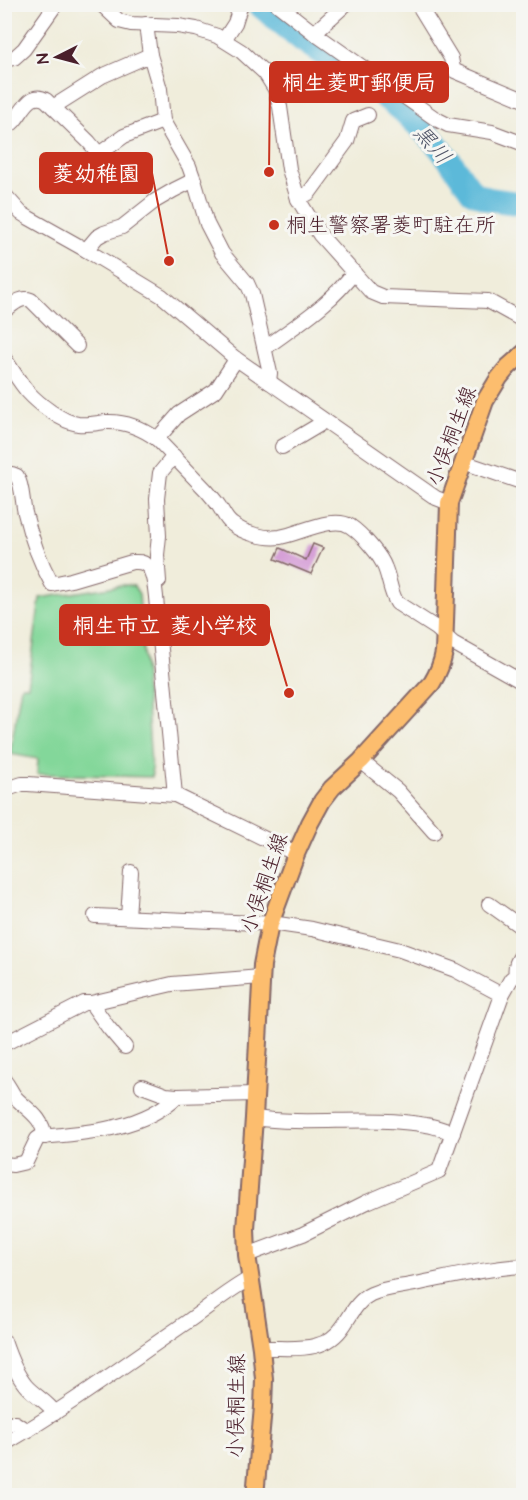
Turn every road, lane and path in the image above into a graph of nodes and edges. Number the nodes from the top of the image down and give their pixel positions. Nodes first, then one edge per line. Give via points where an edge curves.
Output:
1 (56, 4) edge
2 (101, 4) edge
3 (277, 4) edge
4 (346, 4) edge
5 (418, 4) edge
6 (239, 6) edge
7 (146, 24) junction
8 (314, 33) junction
9 (224, 40) junction
10 (150, 55) junction
11 (4, 60) edge
12 (524, 100) edge
13 (53, 107) junction
14 (368, 115) dead end
15 (163, 121) junction
16 (4, 129) edge
17 (524, 144) edge
18 (99, 154) junction
19 (74, 172) dead end
20 (194, 180) junction
21 (4, 194) edge
22 (298, 199) junction
23 (87, 250) junction
24 (354, 272) junction
25 (4, 311) edge
26 (524, 321) edge
27 (77, 346) dead end
28 (265, 348) junction
29 (524, 354) edge
30 (4, 358) edge
31 (235, 358) junction
32 (269, 382) junction
33 (323, 420) junction
34 (157, 440) junction
35 (282, 447) dead end
36 (174, 456) junction
37 (463, 462) junction
38 (4, 475) edge
39 (524, 483) edge
40 (449, 503) junction
41 (157, 609) junction
42 (444, 635) junction
43 (524, 683) edge
44 (360, 760) junction
45 (4, 790) edge
46 (175, 795) junction
47 (434, 832) dead end
48 (296, 854) junction
49 (131, 872) dead end
50 (489, 904) dead end
51 (95, 916) dead end
52 (128, 917) junction
53 (270, 924) junction
54 (524, 930) edge
55 (524, 951) edge
56 (520, 976) edge
57 (261, 977) junction
58 (502, 995) junction
59 (91, 1003) junction
60 (4, 1044) edge
61 (125, 1047) dead end
62 (4, 1080) edge
63 (142, 1086) dead end
64 (255, 1094) junction
65 (177, 1096) junction
66 (254, 1118) junction
67 (453, 1132) junction
68 (45, 1137) junction
69 (4, 1164) edge
70 (247, 1256) junction
71 (524, 1266) edge
72 (251, 1278) junction
73 (4, 1341) edge
74 (261, 1348) junction
75 (55, 1413) junction
76 (4, 1423) edge
77 (27, 1431) junction
78 (4, 1444) edge
79 (255, 1496) edge

1 - 11 street via 24,49 14,58
2 - 7 street via 119,21
3 - 8 street
4 - 8 street
5 - 12 street via 451,57 455,71
6 - 9 street via 235,23
7 - 9 street via 196,29
7 - 10 street
8 - 17 street via 436,119
9 - 22 street via 265,73 275,89
10 - 13 street via 102,76
10 - 15 street via 160,89
13 - 16 street via 41,97 34,98
13 - 18 street
14 - 22 street via 353,121 347,141 309,193
15 - 18 street via 124,136
15 - 20 street
18 - 19 street
20 - 23 street via 155,201 122,227 98,237
20 - 28 street via 207,224 222,253 249,289
21 - 23 street via 29,218
22 - 24 street via 320,235
23 - 31 street via 162,296
24 - 26 street via 371,292 383,297 488,301
24 - 28 street via 318,310
25 - 27 street via 21,299 31,300
28 - 32 street
29 - 37 main road, 小俣桐生線 via 490,391
30 - 34 street via 28,393 65,420 81,424 128,423
31 - 32 street
31 - 34 street via 216,390 180,414
32 - 33 street
33 - 35 street
33 - 40 street
34 - 36 street
36 - 41 street via 160,473 157,499
36 - 42 street via 215,500 232,525 241,529 272,537 326,524 349,525 385,566 397,603
37 - 39 street
37 - 40 main road, 小俣桐生線
38 - 41 street via 18,476 30,533 52,584 132,561 141,562 149,568
40 - 42 main road, 小俣桐生線
41 - 46 street
42 - 43 street
42 - 44 main road, 小俣桐生線 via 442,665 432,683
44 - 47 street via 398,790
44 - 48 main road, 小俣桐生線 via 327,794
45 - 46 street via 28,783
46 - 48 street
48 - 53 main road, 小俣桐生線
49 - 52 street
50 - 54 street
51 - 52 street
52 - 53 street
53 - 57 main road, 小俣桐生線
53 - 58 street via 312,929 400,950 454,969
55 - 56 street via 515,969
56 - 58 street via 511,979
57 - 59 street via 172,984
57 - 64 main road, 小俣桐生線
58 - 67 street
59 - 60 street
59 - 61 street
62 - 68 street via 17,1100 40,1121
63 - 65 street
64 - 65 street
64 - 66 main road, 小俣桐生線
65 - 68 street via 151,1115 118,1126
66 - 67 street via 380,1121
66 - 70 main road, 小俣桐生線
67 - 70 street via 439,1171
68 - 69 street via 37,1139 26,1162
70 - 72 main road, 小俣桐生線
71 - 74 street via 379,1291 362,1300 336,1335 322,1345
72 - 74 main road, 小俣桐生線
72 - 75 street
73 - 75 street via 19,1376
74 - 79 main road, 小俣桐生線 via 263,1407
75 - 77 street
76 - 77 street
77 - 78 street

